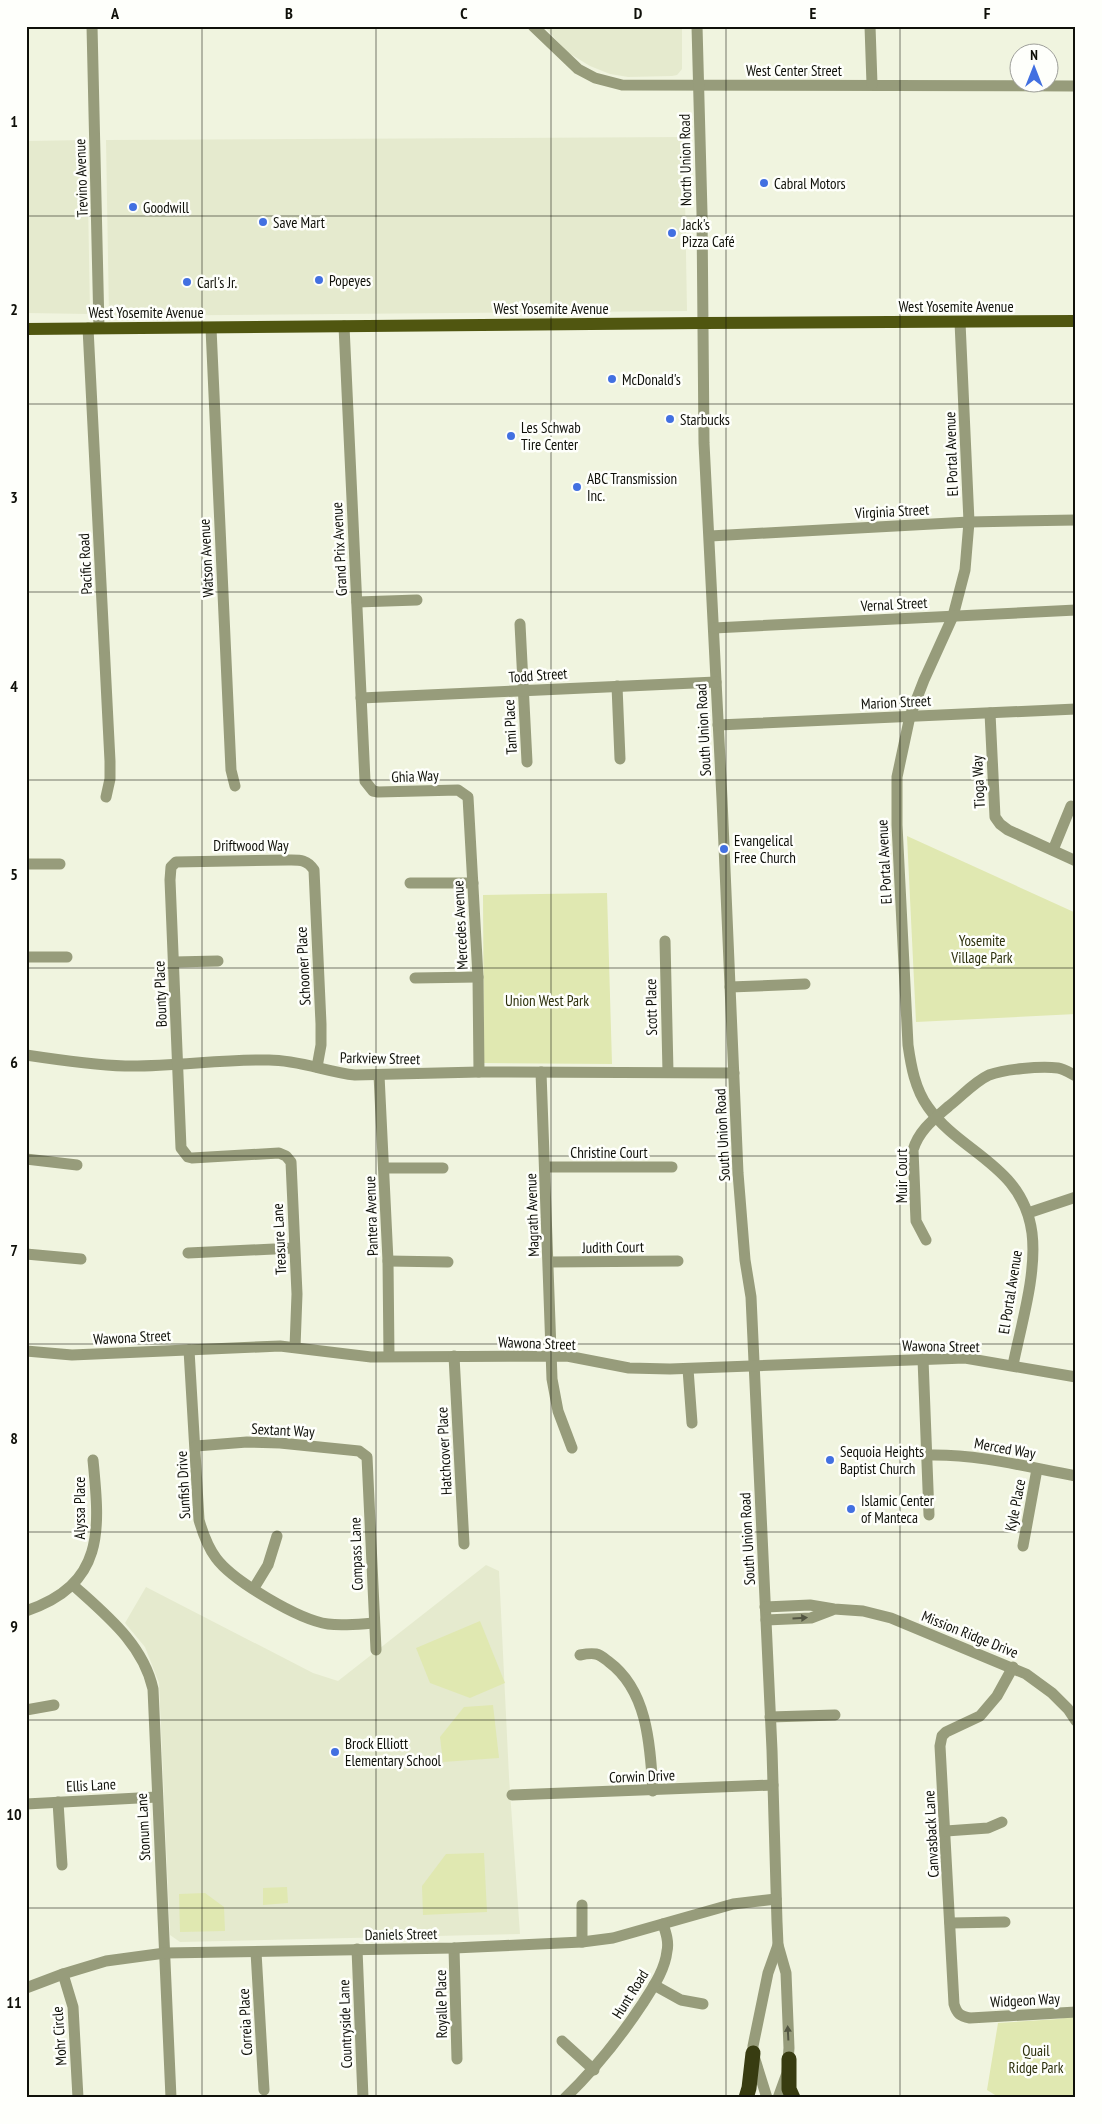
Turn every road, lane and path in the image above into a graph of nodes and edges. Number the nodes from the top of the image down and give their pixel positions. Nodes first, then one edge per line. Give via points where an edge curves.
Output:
1 (92, 26) edge
2 (533, 26) edge
3 (697, 26) edge
4 (870, 26) edge
5 (872, 84) junction
6 (698, 85) junction
7 (1076, 86) edge
8 (1076, 321) edge
9 (702, 322) junction
10 (960, 322) junction
11 (344, 326) junction
12 (94, 328) junction
13 (211, 328) junction
14 (26, 329) edge
15 (1076, 520) edge
16 (969, 522) junction
17 (710, 536) junction
18 (417, 600) dead end
19 (357, 602) junction
20 (1076, 610) edge
21 (953, 616) junction
22 (520, 624) dead end
23 (714, 628) junction
24 (716, 682) junction
25 (617, 686) junction
26 (524, 691) junction
27 (361, 698) junction
28 (1076, 709) edge
29 (990, 712) junction
30 (910, 716) junction
31 (718, 725) junction
32 (620, 758) dead end
33 (527, 762) dead end
34 (365, 771) joint
35 (235, 786) dead end
36 (451, 790) joint
37 (106, 797) dead end
38 (1072, 806) dead end
39 (1053, 850) junction
40 (1076, 860) edge
41 (192, 861) joint
42 (26, 864) edge
43 (60, 864) dead end
44 (310, 864) joint
45 (410, 883) dead end
46 (473, 883) junction
47 (665, 941) dead end
48 (26, 957) edge
49 (67, 957) dead end
50 (218, 961) dead end
51 (174, 962) junction
52 (478, 977) junction
53 (415, 978) dead end
54 (805, 984) dead end
55 (730, 987) junction
56 (26, 1055) edge
57 (178, 1064) junction
58 (317, 1067) junction
59 (479, 1072) junction
60 (541, 1072) junction
61 (668, 1072) junction
62 (734, 1073) junction
63 (379, 1075) junction
64 (1076, 1076) edge
65 (936, 1116) junction
66 (261, 1154) joint
67 (26, 1159) edge
68 (77, 1165) dead end
69 (672, 1167) dead end
70 (384, 1168) junction
71 (443, 1168) dead end
72 (545, 1168) junction
73 (1076, 1197) edge
74 (1028, 1213) junction
75 (926, 1240) dead end
76 (294, 1248) junction
77 (188, 1253) dead end
78 (26, 1254) edge
79 (81, 1259) dead end
80 (678, 1261) dead end
81 (388, 1262) junction
82 (448, 1262) dead end
83 (549, 1262) junction
84 (295, 1347) junction
85 (189, 1350) junction
86 (26, 1351) edge
87 (389, 1356) junction
88 (454, 1356) junction
89 (550, 1356) junction
90 (923, 1359) junction
91 (1013, 1365) junction
92 (753, 1366) junction
93 (688, 1369) junction
94 (1076, 1377) edge
95 (692, 1423) dead end
96 (196, 1446) junction
97 (572, 1448) dead end
98 (928, 1456) junction
99 (367, 1457) joint
100 (93, 1460) dead end
101 (1037, 1469) junction
102 (1076, 1476) edge
103 (929, 1515) dead end
104 (277, 1536) dead end
105 (464, 1544) dead end
106 (1023, 1546) dead end
107 (73, 1585) junction
108 (254, 1588) junction
109 (765, 1607) junction
110 (834, 1610) junction
111 (26, 1611) edge
112 (766, 1620) junction
113 (374, 1623) junction
114 (376, 1650) dead end
115 (580, 1655) dead end
116 (1013, 1667) junction
117 (54, 1705) dead end
118 (1072, 1705) edge
119 (26, 1710) edge
120 (835, 1715) dead end
121 (770, 1717) junction
122 (1076, 1721) edge
123 (773, 1785) junction
124 (653, 1791) junction
125 (512, 1795) dead end
126 (157, 1797) junction
127 (58, 1802) junction
128 (26, 1804) edge
129 (1002, 1822) dead end
130 (946, 1831) junction
131 (62, 1865) dead end
132 (776, 1899) junction
133 (582, 1904) dead end
134 (1005, 1922) dead end
135 (950, 1923) junction
136 (663, 1924) junction
137 (582, 1942) junction
138 (778, 1945) junction
139 (454, 1948) junction
140 (357, 1949) junction
141 (165, 1952) junction
142 (256, 1952) junction
143 (63, 1974) junction
144 (654, 1985) junction
145 (26, 1988) edge
146 (703, 2004) dead end
147 (1076, 2012) edge
148 (976, 2017) joint
149 (562, 2041) dead end
150 (753, 2054) junction
151 (457, 2059) dead end
152 (789, 2059) junction
153 (594, 2070) junction
154 (264, 2090) dead end
155 (78, 2098) edge
156 (171, 2098) edge
157 (363, 2098) edge
158 (565, 2098) edge
159 (746, 2098) edge
160 (767, 2098) edge
161 (778, 2098) edge
162 (793, 2098) edge

1 - 12 street, Trevino Avenue
2 - 6 street, West Center Street via 578,69 595,78 637,87
3 - 6 street, North Union Road
4 - 5 street
5 - 6 street, West Center Street
5 - 7 street, West Center Street
6 - 9 street, North Union Road
8 - 10 main road, West Yosemite Avenue
9 - 10 main road, West Yosemite Avenue
9 - 11 main road, West Yosemite Avenue
9 - 17 street, South Union Road via 704,446
10 - 16 street, El Portal Avenue
11 - 13 main road, West Yosemite Avenue
11 - 19 street, Grand Prix Avenue
12 - 13 main road, West Yosemite Avenue
12 - 14 main road, West Yosemite Avenue
12 - 37 street, Pacific Road via 110,770
13 - 35 street, Watson Avenue via 231,770
15 - 16 street, Virginia Street
16 - 17 street, Virginia Street
16 - 21 street, El Portal Avenue via 964,570
17 - 23 street, South Union Road
18 - 19 street
19 - 27 street, Grand Prix Avenue
20 - 21 street, Vernal Street
21 - 23 street, Vernal Street
21 - 30 street, El Portal Avenue
22 - 26 street, Tami Place
23 - 24 street, South Union Road
24 - 25 street, Todd Street
24 - 31 street, South Union Road
25 - 26 street, Todd Street
25 - 32 street
26 - 27 street, Todd Street
26 - 33 street, Tami Place
27 - 34 street, Grand Prix Avenue
28 - 29 street, Marion Street
29 - 30 street, Marion Street
29 - 39 street, Tioga Way via 995,817 1008,830
30 - 31 street, Marion Street
30 - 65 street, El Portal Avenue via 897,787 908,1045 912,1072 920,1093
31 - 55 street, South Union Road
34 - 36 street, Ghia Way via 368,786 378,792
36 - 46 street, Mercedes Avenue via 458,790 468,797
38 - 39 street
39 - 40 street, Tioga Way
41 - 44 street, Driftwood Way via 301,860
41 - 51 street, Bounty Place via 176,862 170,872
42 - 43 street
44 - 58 street, Schooner Place via 314,870 321,1024
45 - 46 street
46 - 52 street, Mercedes Avenue
47 - 61 street, Scott Place
48 - 49 street
50 - 51 street
51 - 57 street, Bounty Place
52 - 53 street
52 - 59 street, Mercedes Avenue
54 - 55 street
55 - 62 street, South Union Road
56 - 57 street, Parkview Street via 101,1065
57 - 58 street, Parkview Street via 271,1060
57 - 66 street, Bounty Place via 181,1142 188,1157
58 - 63 street, Parkview Street via 335,1073
59 - 60 street, Parkview Street
59 - 63 street, Parkview Street
60 - 61 street, Parkview Street
60 - 72 street, Magrath Avenue
61 - 62 street, Parkview Street
62 - 92 street, South Union Road
63 - 70 street, Pantera Avenue
64 - 65 street, Muir Court via 1059,1068 1007,1071 989,1076
65 - 74 street, El Portal Avenue via 1003,1173 1018,1192
65 - 75 street, Muir Court via 924,1129 913,1150 916,1220
66 - 76 street, Treasure Lane via 279,1153 291,1162
67 - 68 street
69 - 72 street, Christine Court
70 - 71 street
70 - 81 street, Pantera Avenue
72 - 83 street, Magrath Avenue
73 - 74 street
74 - 91 street, El Portal Avenue via 1033,1259
76 - 77 street
76 - 84 street, Treasure Lane
78 - 79 street
80 - 83 street, Judith Court
81 - 82 street
81 - 87 street, Pantera Avenue
83 - 89 street, Magrath Avenue
84 - 85 street, Wawona Street
84 - 87 street, Wawona Street via 358,1356
85 - 86 street, Wawona Street via 72,1355
85 - 96 street, Sunfish Drive
87 - 88 street, Wawona Street
88 - 89 street, Wawona Street
88 - 105 street, Hatchcover Place
89 - 93 street, Wawona Street via 567,1356 629,1368
89 - 97 street, Magrath Avenue via 558,1410
90 - 91 street, Wawona Street via 965,1358
90 - 92 street, Wawona Street
90 - 98 street
91 - 94 street, Wawona Street
92 - 93 street, Wawona Street
92 - 109 street, South Union Road
93 - 95 street
96 - 99 street, Sextant Way via 280,1443 359,1451
96 - 108 street, Sunfish Drive via 197,1500 204,1536 217,1560
98 - 101 street, Merced Way via 956,1455
98 - 103 street
99 - 113 street, Compass Lane
100 - 107 street, Alyssa Place via 96,1538 85,1569
101 - 102 street, Merced Way
101 - 106 street, Kyle Place
104 - 108 street via 268,1565
107 - 111 street, Alyssa Place via 45,1605
107 - 126 street, Stonum Lane via 128,1638 149,1672 153,1689
108 - 113 street, Sunfish Drive via 284,1608 312,1620 340,1625
109 - 110 street, Mission Ridge Drive via 810,1605
109 - 112 street, South Union Road
112 -> 110 street, Mission Ridge Drive via 811,1618
110 - 116 street, Mission Ridge Drive via 863,1611 891,1618
112 - 121 street, South Union Road
113 - 114 street, Compass Lane
115 - 124 street via 600,1656 623,1675 635,1693 647,1729
116 - 118 street, Mission Ridge Drive
116 - 130 street, Canvasback Lane via 980,1716 942,1736
117 - 119 street
118 - 122 street, Mission Ridge Drive
120 - 121 street
121 - 123 street, South Union Road
123 - 124 street, Corwin Drive
123 - 132 street, South Union Road
124 - 125 street, Corwin Drive
126 - 127 street, Ellis Lane
126 - 141 street, Stonum Lane
127 - 128 street, Ellis Lane
127 - 131 street
129 - 130 street via 988,1828
130 - 135 street, Canvasback Lane
132 - 136 street, Daniels Street via 733,1904
132 - 138 street, South Union Road
133 - 137 street
134 - 135 street
135 - 148 street, Canvasback Lane via 956,2012 961,2016
136 - 137 street, Daniels Street via 613,1938
136 - 144 street, Hunt Road via 668,1951
137 - 139 street, Daniels Street
138 - 150 street, South Union Road via 768,1973
152 -> 138 street, South Union Road via 786,1974
139 - 140 street, Daniels Street
139 - 151 street, Royalle Place
140 - 142 street, Daniels Street
140 - 157 street, Countryside Lane
141 - 142 street, Daniels Street
141 - 143 street, Daniels Street via 106,1961
141 - 156 street, Stonum Lane
142 - 154 street, Correia Place
143 - 145 street, Daniels Street
143 - 155 street, Mohr Circle via 73,2007
144 - 146 street via 681,2000
144 - 153 street, Hunt Road
147 - 148 street, Widgeon Way
149 - 153 street
150 - 159 highway
150 - 160 street, South Union Road
152 - 161 street, South Union Road
152 - 162 highway via 789,2089
153 - 158 street, Hunt Road

